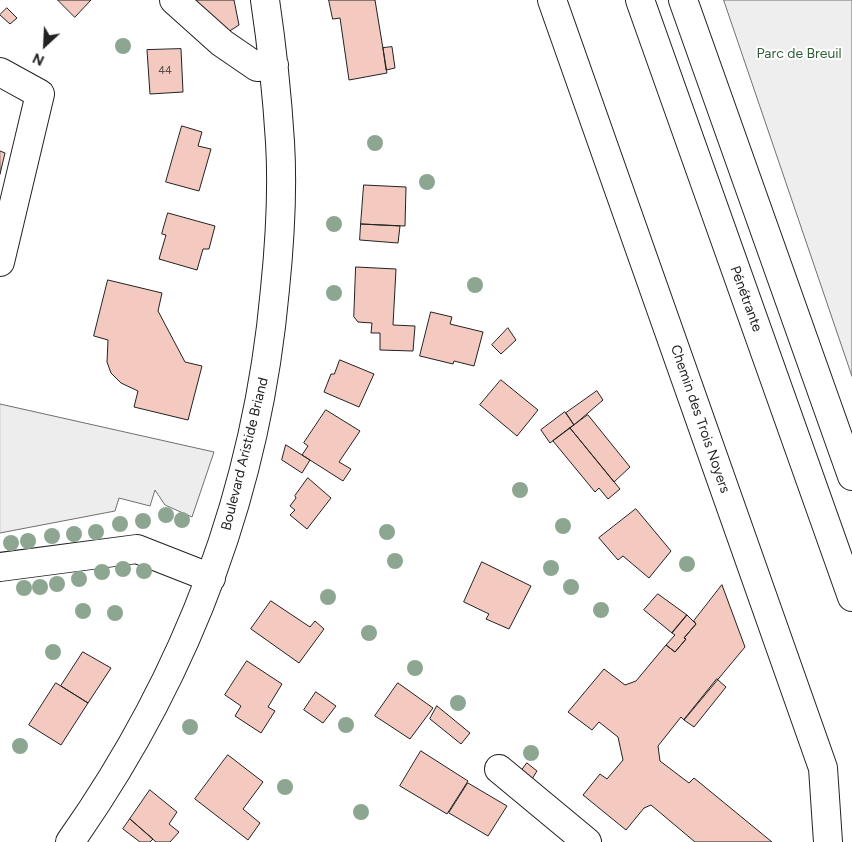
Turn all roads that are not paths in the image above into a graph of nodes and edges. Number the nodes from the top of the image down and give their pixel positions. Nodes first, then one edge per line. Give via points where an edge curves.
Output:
1 (174, 0) edge
2 (265, 0) edge
3 (552, 0) edge
4 (640, 0) edge
5 (683, 0) edge
6 (274, 65) junction
7 (0, 72) edge
8 (0, 262) edge
9 (852, 476) edge
10 (0, 566) edge
11 (211, 578) junction
12 (852, 597) edge
13 (499, 769) dead end
14 (70, 842) edge
15 (587, 842) edge
16 (828, 842) edge

1 - 6 street via 222,43 257,67
2 - 6 street, Boulevard Aristide Briand
3 - 16 street, Chemin des Trois Noyers via 823,768
4 - 12 street, Pénétrante
5 - 9 street
6 - 11 street, Boulevard Aristide Briand via 281,202 274,307 253,434
7 - 8 street via 40,94
10 - 11 street via 137,549
11 - 14 street, Boulevard Aristide Briand via 141,732
13 - 15 street

